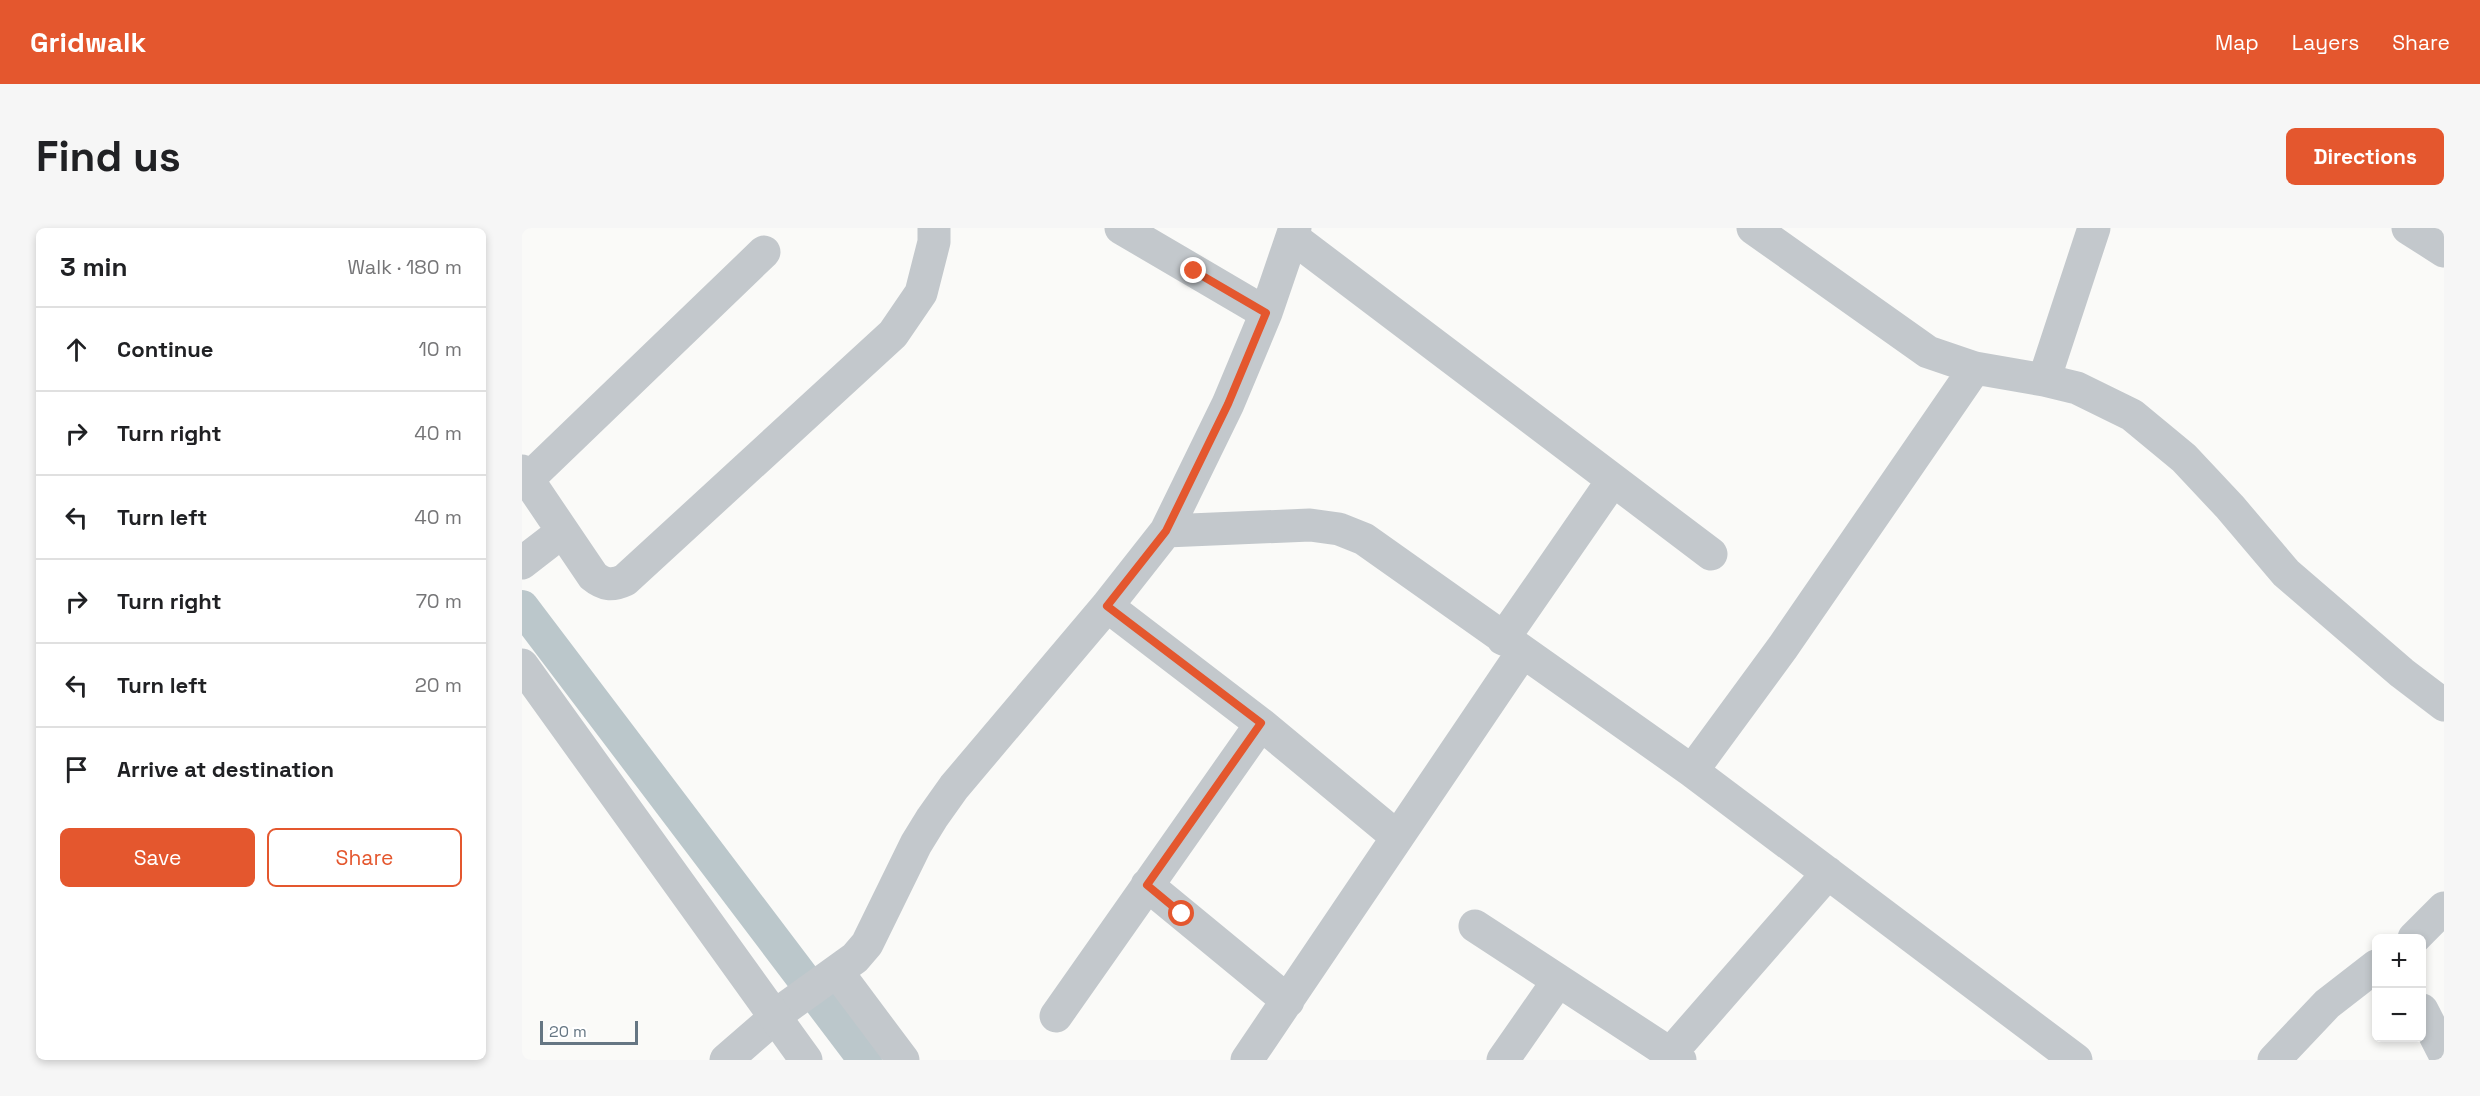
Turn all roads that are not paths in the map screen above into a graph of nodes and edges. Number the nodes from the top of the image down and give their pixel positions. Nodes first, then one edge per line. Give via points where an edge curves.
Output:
1 (934, 228) edge
2 (1121, 228) edge
3 (1753, 228) edge
4 (2094, 228) edge
5 (2408, 228) edge
6 (1293, 232) edge
7 (2444, 251) edge
8 (764, 252) dead end
9 (1266, 313) junction
10 (1975, 368) junction
11 (2044, 380) junction
12 (525, 475) edge
13 (1612, 480) junction
14 (1166, 531) junction
15 (562, 532) junction
16 (1711, 554) dead end
17 (528, 558) edge
18 (1107, 606) junction
19 (1513, 646) junction
20 (522, 665) edge
21 (2444, 705) edge
22 (1261, 723) junction
23 (1692, 771) junction
24 (1396, 836) junction
25 (1828, 873) junction
26 (1147, 885) junction
27 (2444, 908) edge
28 (1475, 926) dead end
29 (2419, 934) edge
30 (2372, 969) edge
31 (838, 973) junction
32 (1558, 981) junction
33 (1288, 1001) junction
34 (780, 1012) junction
35 (1056, 1016) dead end
36 (2426, 1019) edge
37 (2444, 1053) edge
38 (1675, 1057) edge
39 (726, 1060) edge
40 (806, 1060) edge
41 (903, 1060) edge
42 (1247, 1060) edge
43 (1503, 1060) edge
44 (2076, 1060) edge
45 (2274, 1060) edge

1 - 15 street via 921,293 893,333 625,580 614,585 601,583
2 - 9 street
3 - 10 street via 1928,352
4 - 11 street
5 - 7 street
6 - 9 street
6 - 13 street
8 - 12 street
9 - 14 street via 1228,404
10 - 11 street
10 - 23 street via 1783,647
11 - 21 street via 2077,388 2132,415 2184,458 2286,573
12 - 15 street
13 - 16 street
13 - 19 street
14 - 18 street
14 - 19 street via 1310,525 1339,528 1364,539
15 - 17 street
18 - 22 street
18 - 31 street via 948,795 916,844 867,944
19 - 23 street
19 - 24 street
20 - 34 street
22 - 24 street
22 - 26 street
23 - 25 street
24 - 33 street
25 - 38 street
25 - 44 street
26 - 33 street
26 - 35 street
27 - 29 street
28 - 32 street
30 - 45 street via 2326,1004
31 - 34 street
31 - 41 street
32 - 38 street
32 - 43 street
33 - 42 street
34 - 39 street
34 - 40 street
36 - 37 street

